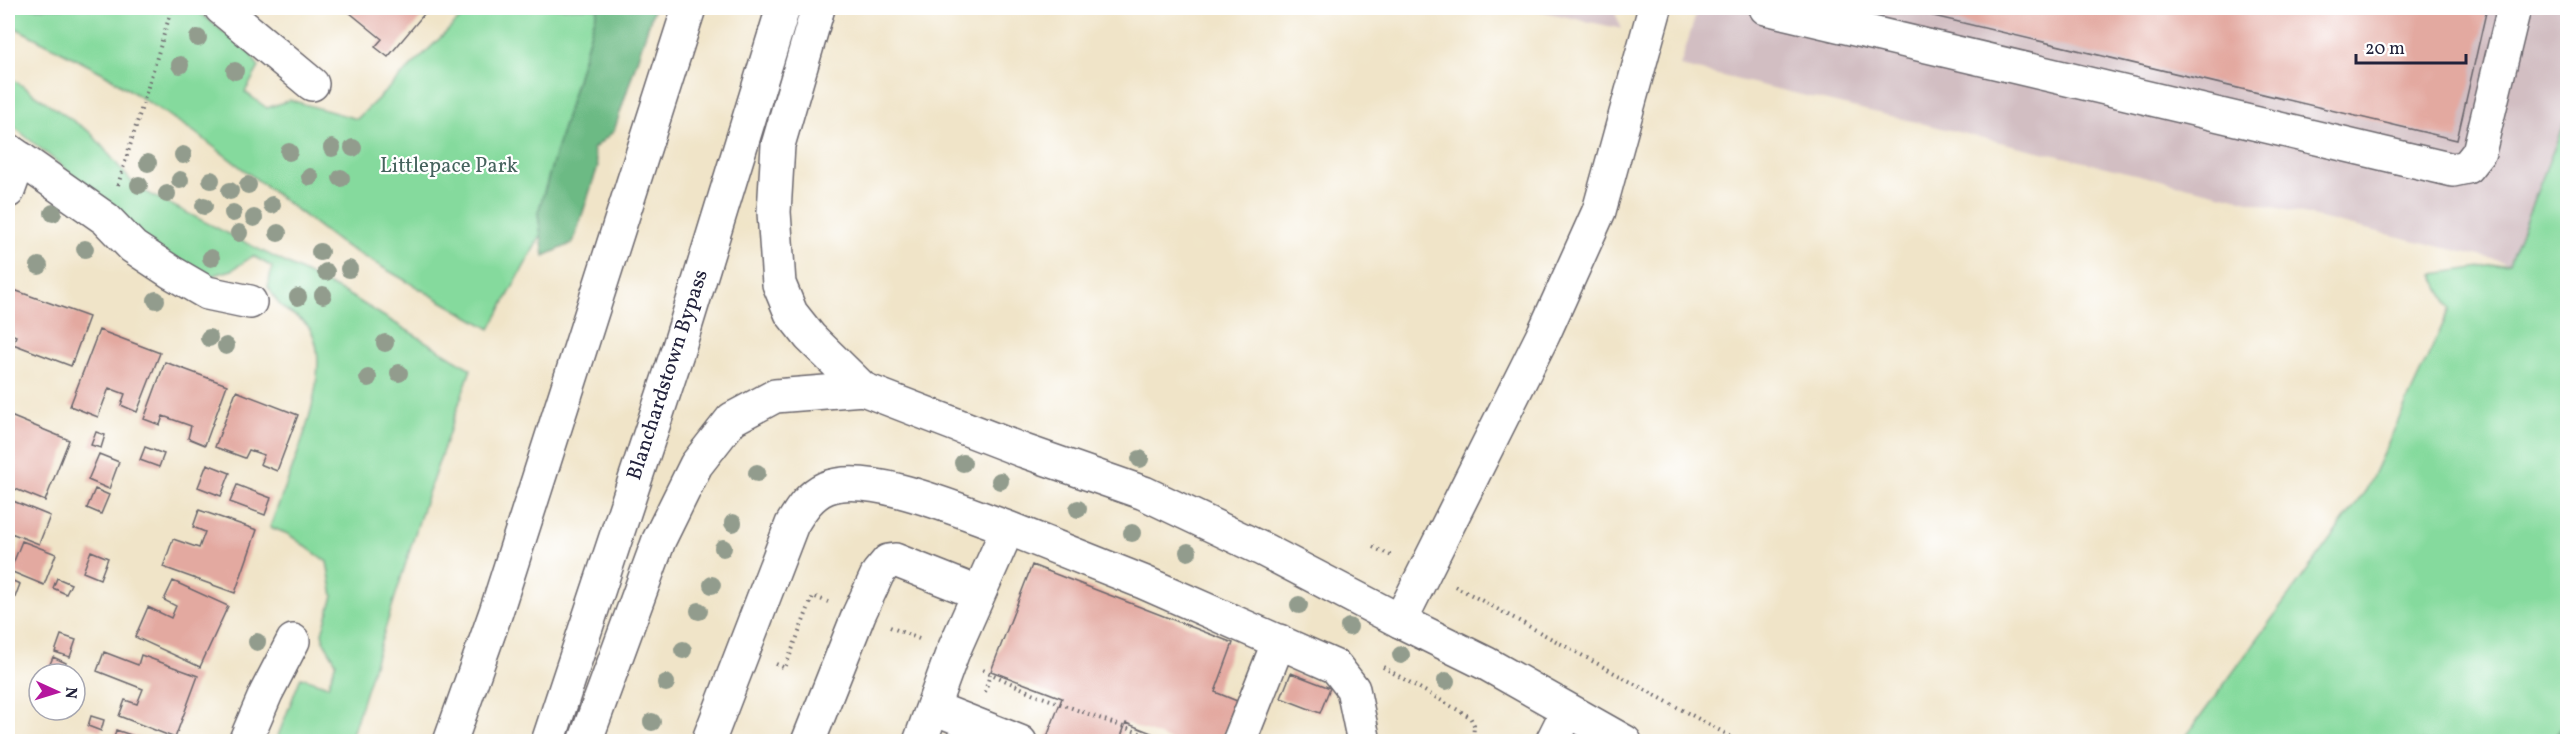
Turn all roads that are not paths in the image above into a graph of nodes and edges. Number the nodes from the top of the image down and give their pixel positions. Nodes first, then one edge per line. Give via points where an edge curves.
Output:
1 (221, 8) edge
2 (689, 8) edge
3 (783, 8) edge
4 (818, 8) edge
5 (1654, 8) edge
6 (1766, 8) edge
7 (2514, 8) edge
8 (312, 84) dead end
9 (14, 154) edge
10 (8, 191) edge
11 (250, 302) dead end
12 (863, 388) junction
13 (1008, 528) junction
14 (978, 593) junction
15 (1400, 621) junction
16 (1279, 640) junction
17 (293, 641) dead end
18 (934, 708) junction
19 (1568, 710) junction
20 (982, 735) edge
21 (708, 738) edge
22 (246, 741) edge
23 (450, 741) edge
24 (548, 741) edge
25 (585, 741) edge
26 (808, 741) edge
27 (920, 741) edge
28 (1020, 741) edge
29 (1239, 741) edge
30 (1364, 741) edge
31 (1552, 741) edge
32 (1626, 741) edge

1 - 8 main road
2 - 23 main road via 496,612
3 - 24 main road, Blanchardstown Bypass via 678,350
4 - 12 main road via 778,146 774,212 779,284 791,314
5 - 15 main road via 1599,211 1544,333
6 - 7 main road via 2453,170 2467,167 2479,152
9 - 10 main road
9 - 11 main road via 106,219 133,247 207,293
12 - 15 main road via 1144,493
12 - 25 main road via 775,396 732,419 696,465 658,540
13 - 14 main road
13 - 16 main road
13 - 21 main road via 876,485 851,483 819,492 805,502 792,524
14 - 18 main road
14 - 26 main road via 895,560 882,566
15 - 19 main road
16 - 29 main road
16 - 30 main road via 1336,667 1346,677 1353,689
17 - 22 main road
18 - 20 main road
18 - 27 main road
19 - 31 main road
19 - 32 main road
20 - 28 main road

